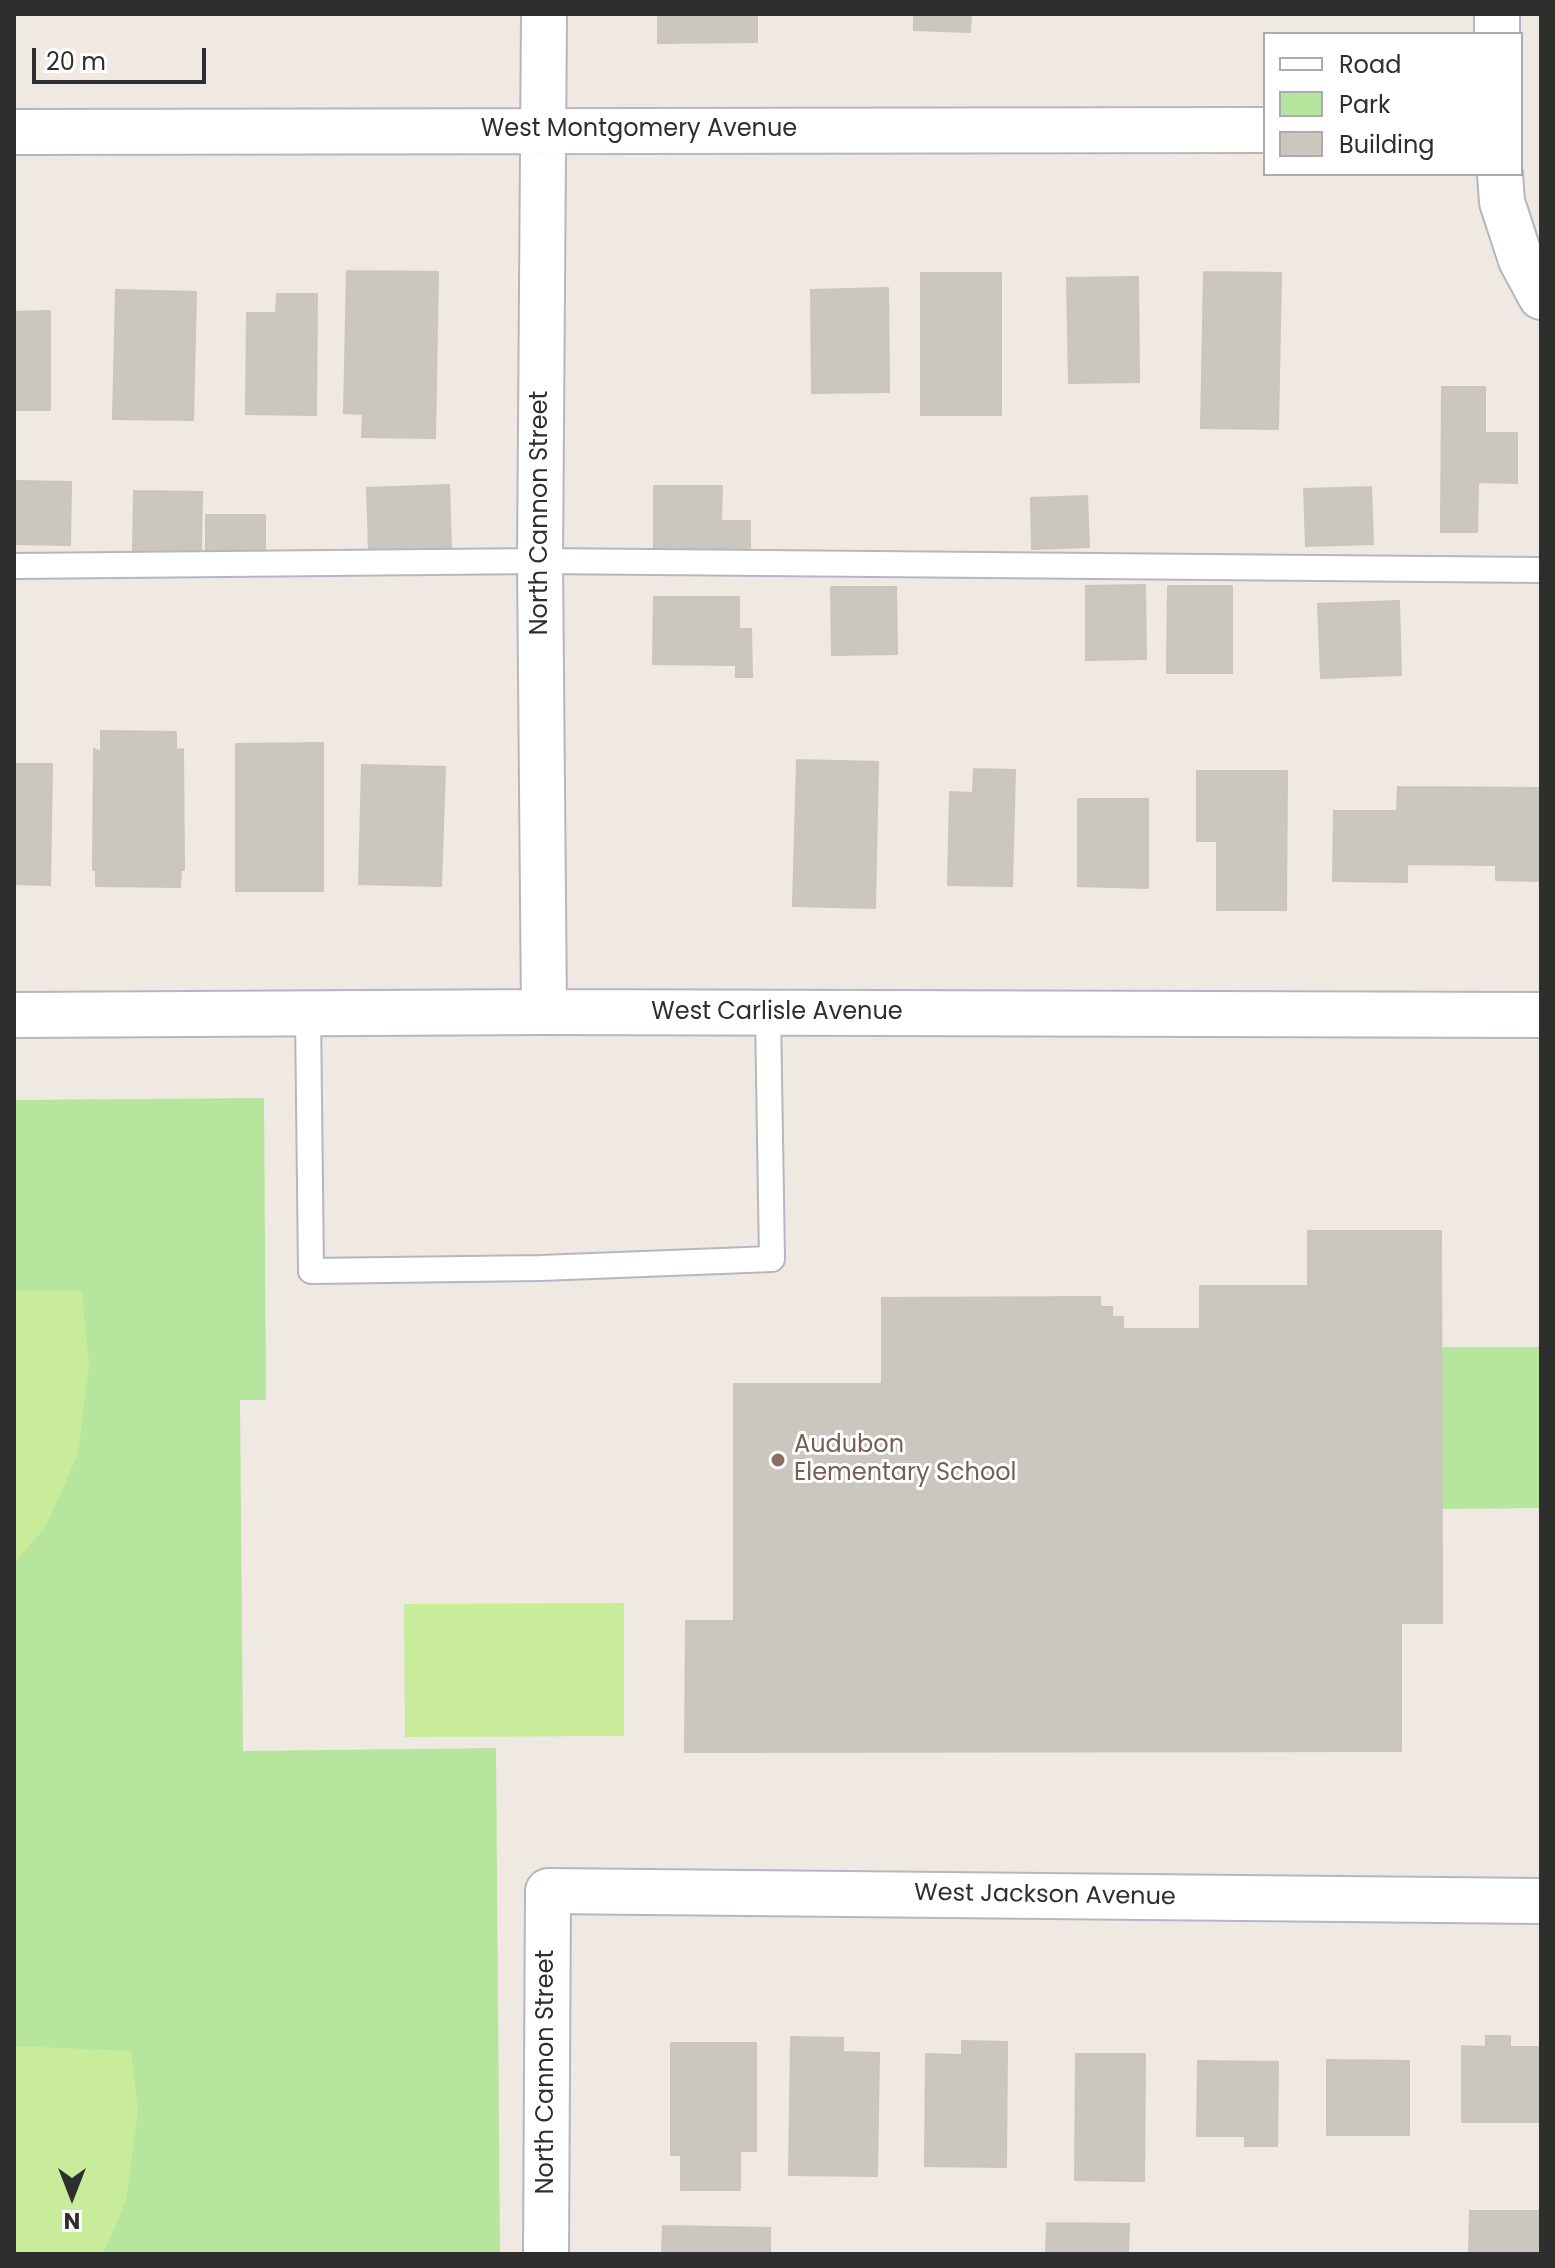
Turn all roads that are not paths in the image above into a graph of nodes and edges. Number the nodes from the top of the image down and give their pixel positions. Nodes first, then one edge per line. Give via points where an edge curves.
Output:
1 (544, 14) edge
2 (544, 130) junction
3 (1263, 130) edge
4 (14, 132) edge
5 (1500, 176) edge
6 (1541, 297) edge
7 (540, 561) junction
8 (14, 566) edge
9 (1541, 570) edge
10 (544, 1012) junction
11 (308, 1014) junction
12 (768, 1014) junction
13 (14, 1015) edge
14 (1541, 1015) edge
15 (548, 1891) joint
16 (1541, 1901) edge
17 (546, 2254) edge

1 - 2 street, North Cannon Street
2 - 3 street, West Montgomery Avenue
2 - 4 street, West Montgomery Avenue
2 - 7 street, North Cannon Street
5 - 6 street via 1502,202 1521,260
7 - 8 lane
7 - 9 lane
7 - 10 street, North Cannon Street
10 - 11 street, West Carlisle Avenue
10 - 12 street, West Carlisle Avenue
11 - 12 lane via 311,1271 772,1259
11 - 13 street, West Carlisle Avenue
12 - 14 street, West Carlisle Avenue
15 - 16 street, West Jackson Avenue
15 - 17 street, North Cannon Street

